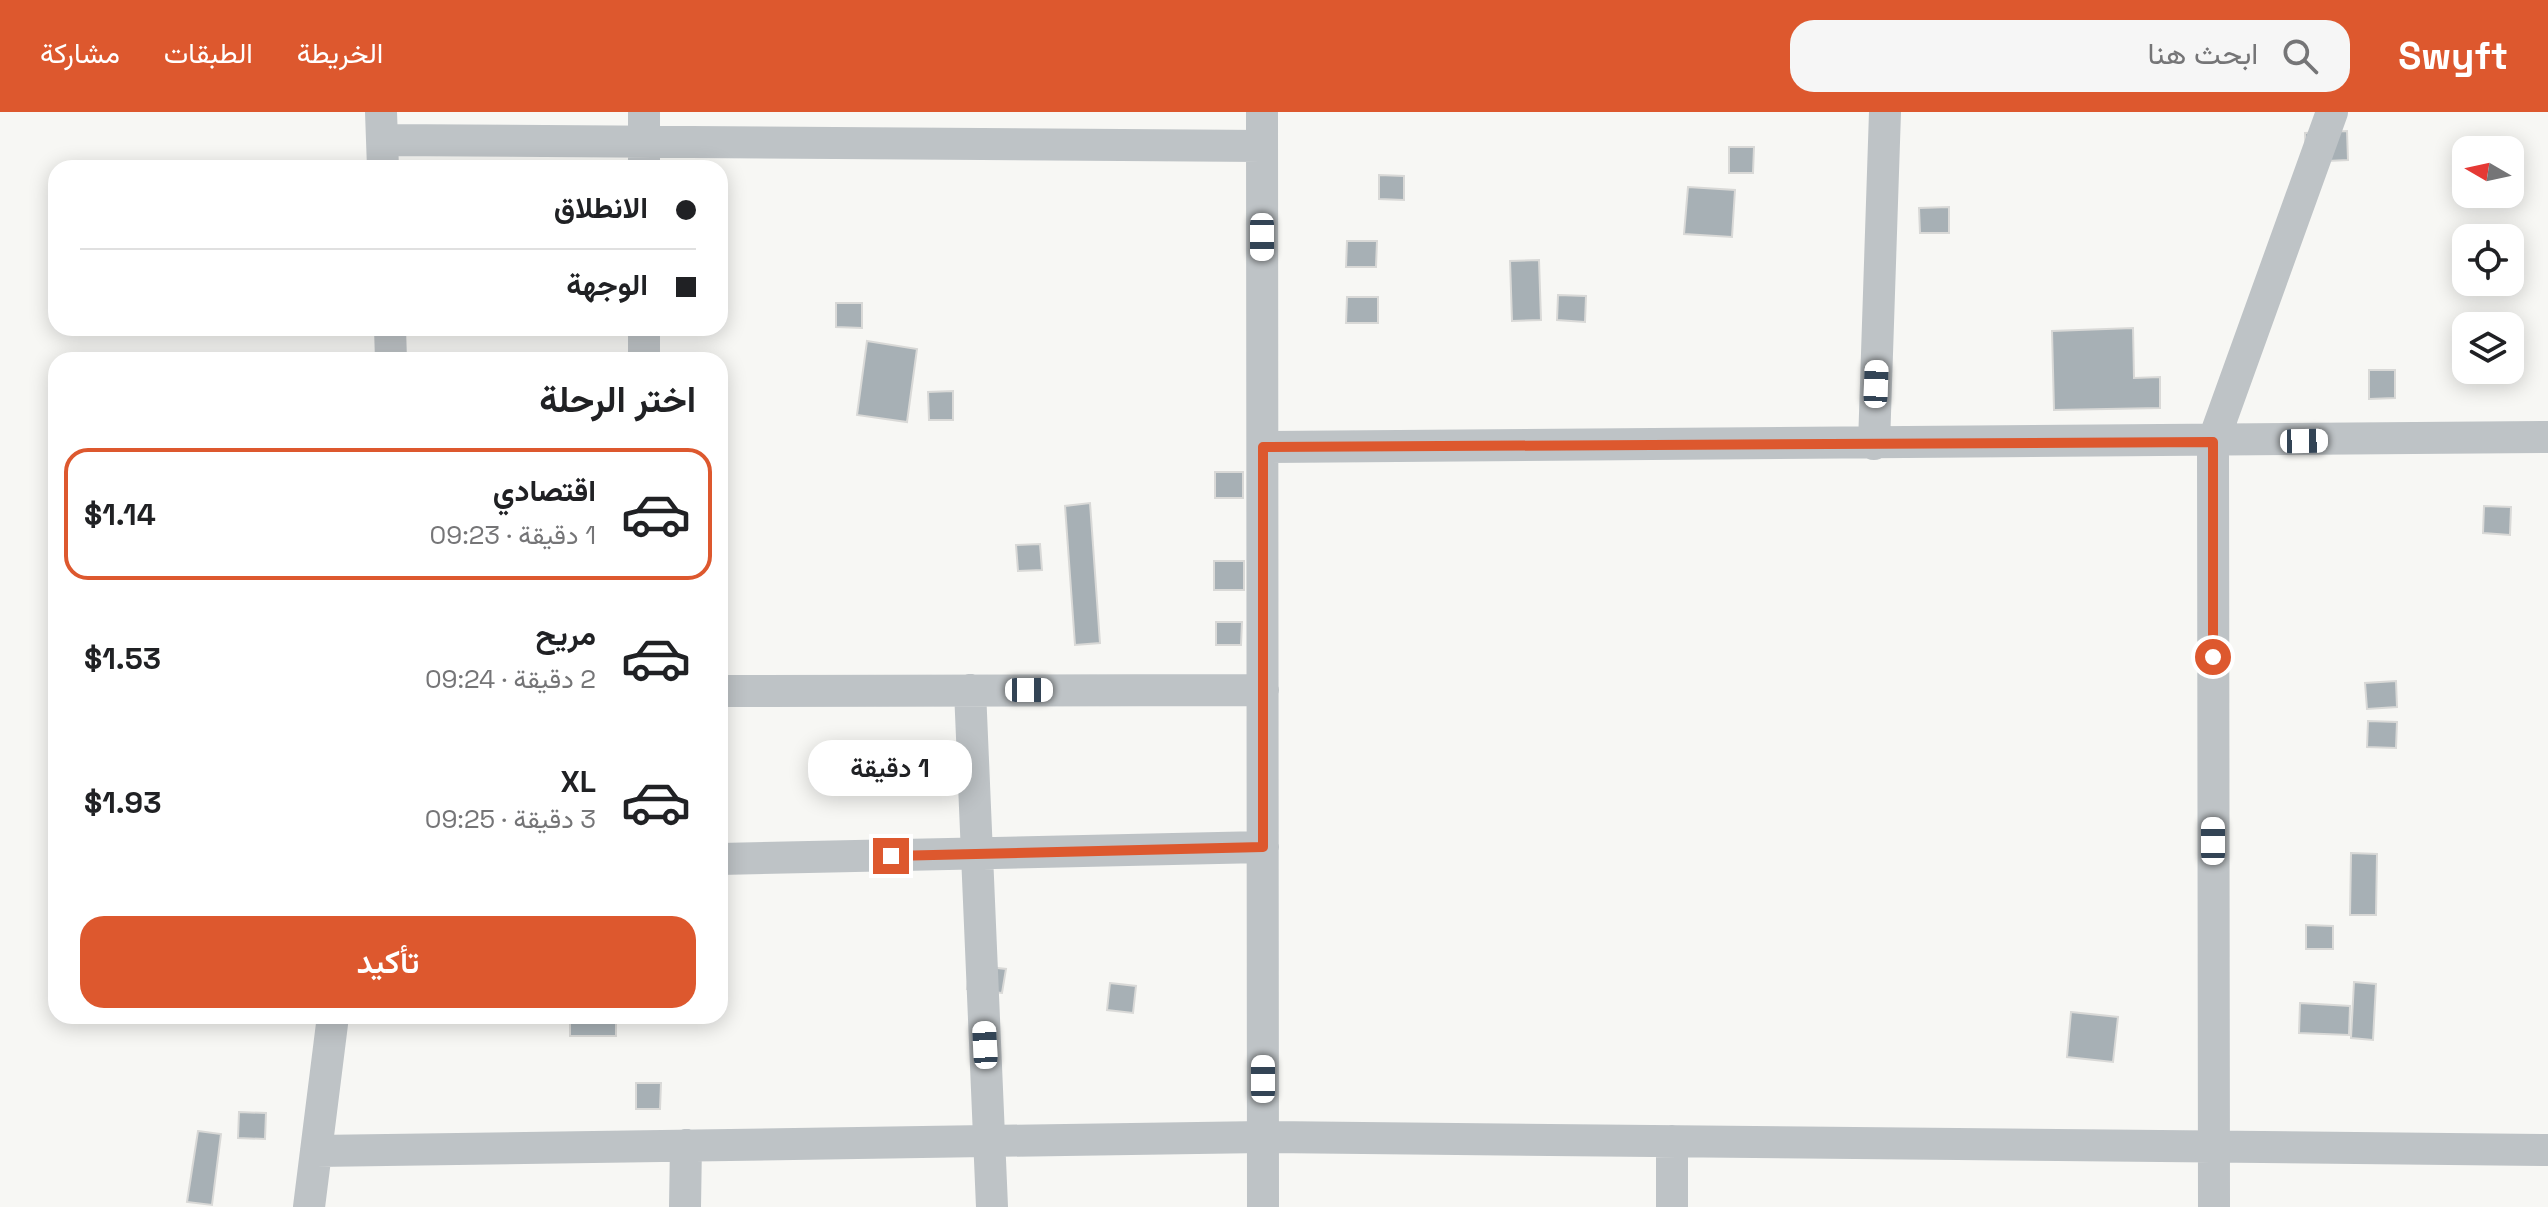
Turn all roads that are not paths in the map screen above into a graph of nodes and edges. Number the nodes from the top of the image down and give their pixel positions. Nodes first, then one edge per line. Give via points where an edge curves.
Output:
1 (1262, 112) edge
2 (1885, 112) edge
3 (2332, 112) edge
4 (382, 140) edge
5 (644, 141) edge
6 (1262, 146) junction
7 (2548, 437) edge
8 (2213, 442) junction
9 (1874, 444) junction
10 (1263, 447) junction
11 (970, 690) junction
12 (1263, 690) junction
13 (728, 691) edge
14 (1263, 847) junction
15 (977, 854) junction
16 (728, 859) edge
17 (332, 1024) edge
18 (1263, 1137) junction
19 (989, 1140) junction
20 (1672, 1141) junction
21 (686, 1145) junction
22 (2214, 1147) junction
23 (2548, 1150) edge
24 (316, 1151) junction
25 (309, 1207) edge
26 (685, 1207) edge
27 (992, 1207) edge
28 (1263, 1207) edge
29 (1672, 1207) edge
30 (2214, 1207) edge

1 - 6 street
2 - 9 street
3 - 8 street
4 - 5 street
5 - 6 street
6 - 10 street
7 - 8 street
8 - 9 street
8 - 22 street
9 - 10 street
10 - 12 street
11 - 12 street
11 - 13 street
11 - 15 street
12 - 14 street
14 - 15 street
14 - 18 street
15 - 16 street
15 - 19 street
17 - 24 street
18 - 19 street
18 - 20 street
18 - 28 street
19 - 21 street
19 - 27 street
20 - 22 street
20 - 29 street
21 - 24 street
21 - 26 street
22 - 23 street
22 - 30 street
24 - 25 street

